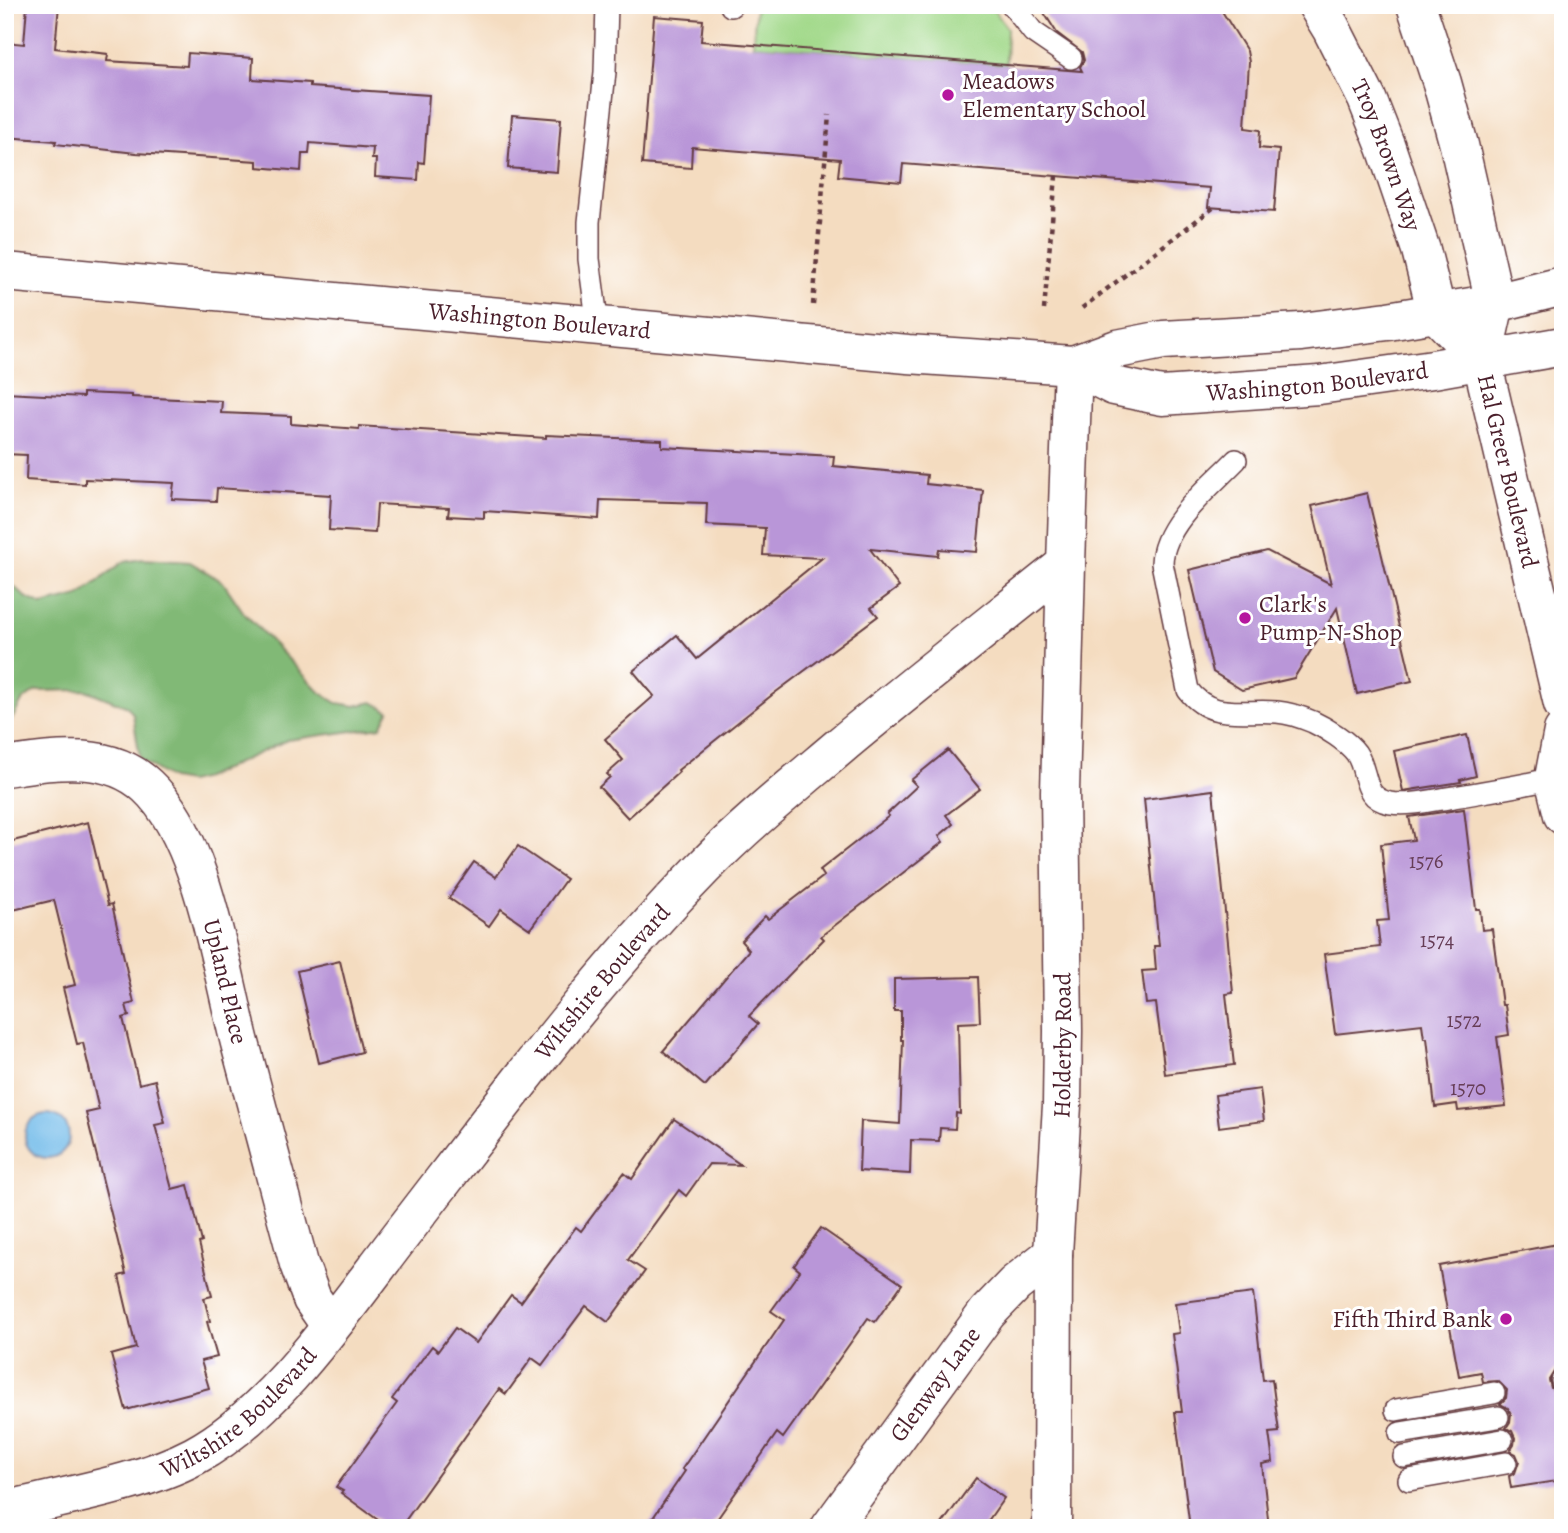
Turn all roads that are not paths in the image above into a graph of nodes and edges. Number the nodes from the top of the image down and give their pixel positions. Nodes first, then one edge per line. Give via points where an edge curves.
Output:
1 (607, 5) edge
2 (1012, 5) edge
3 (1317, 5) edge
4 (1416, 5) edge
5 (1071, 58) dead end
6 (5, 272) edge
7 (1563, 286) edge
8 (1495, 303) junction
9 (1437, 314) junction
10 (598, 327) junction
11 (1563, 346) edge
12 (1482, 360) junction
13 (1073, 365) junction
14 (1236, 460) dead end
15 (1066, 564) junction
16 (1563, 704) edge
17 (1563, 731) edge
18 (5, 766) edge
19 (1554, 778) junction
20 (1563, 815) edge
21 (1053, 1254) junction
22 (330, 1325) junction
23 (1494, 1394) dead end
24 (1396, 1410) dead end
25 (1498, 1417) dead end
26 (1401, 1433) dead end
27 (1502, 1440) dead end
28 (1404, 1457) dead end
29 (1506, 1463) dead end
30 (1409, 1480) dead end
31 (5, 1511) edge
32 (830, 1528) edge
33 (1052, 1528) edge

1 - 10 lane via 605,72 589,222
2 - 5 lane via 1033,32
3 - 9 street, Troy Brown Way via 1381,135 1405,198
4 - 8 street via 1459,145
6 - 10 street, Washington Boulevard
7 - 8 street, Washington Boulevard
8 - 9 street, Washington Boulevard
8 - 12 street, Hal Greer Boulevard
9 - 12 street, Hal Greer Boulevard
9 - 13 street, Washington Boulevard via 1301,332 1163,340 1116,349
10 - 13 street, Washington Boulevard
11 - 12 street, Washington Boulevard
12 - 13 street, Washington Boulevard via 1319,385 1162,396 1114,386
12 - 16 street, Hal Greer Boulevard
13 - 15 street
14 - 19 lane via 1189,508 1168,536 1162,553 1188,690 1195,700 1213,709 1287,713 1316,723 1357,754 1369,789 1378,800 1419,803
15 - 21 street, Holderby Road via 1060,730 1062,1105
15 - 22 street, Wiltshire Boulevard via 867,724 703,868 512,1091
17 - 19 street
18 - 22 street, Upland Place via 91,759 122,769 146,785 166,808 181,834 211,923 299,1264 312,1299
19 - 20 street
21 - 32 street, Glenway Lane via 987,1313
21 - 33 street, Holderby Road
22 - 31 street, Wiltshire Boulevard via 259,1407 193,1456 118,1483
23 - 24 lane
25 - 26 lane
27 - 28 lane
29 - 30 lane

